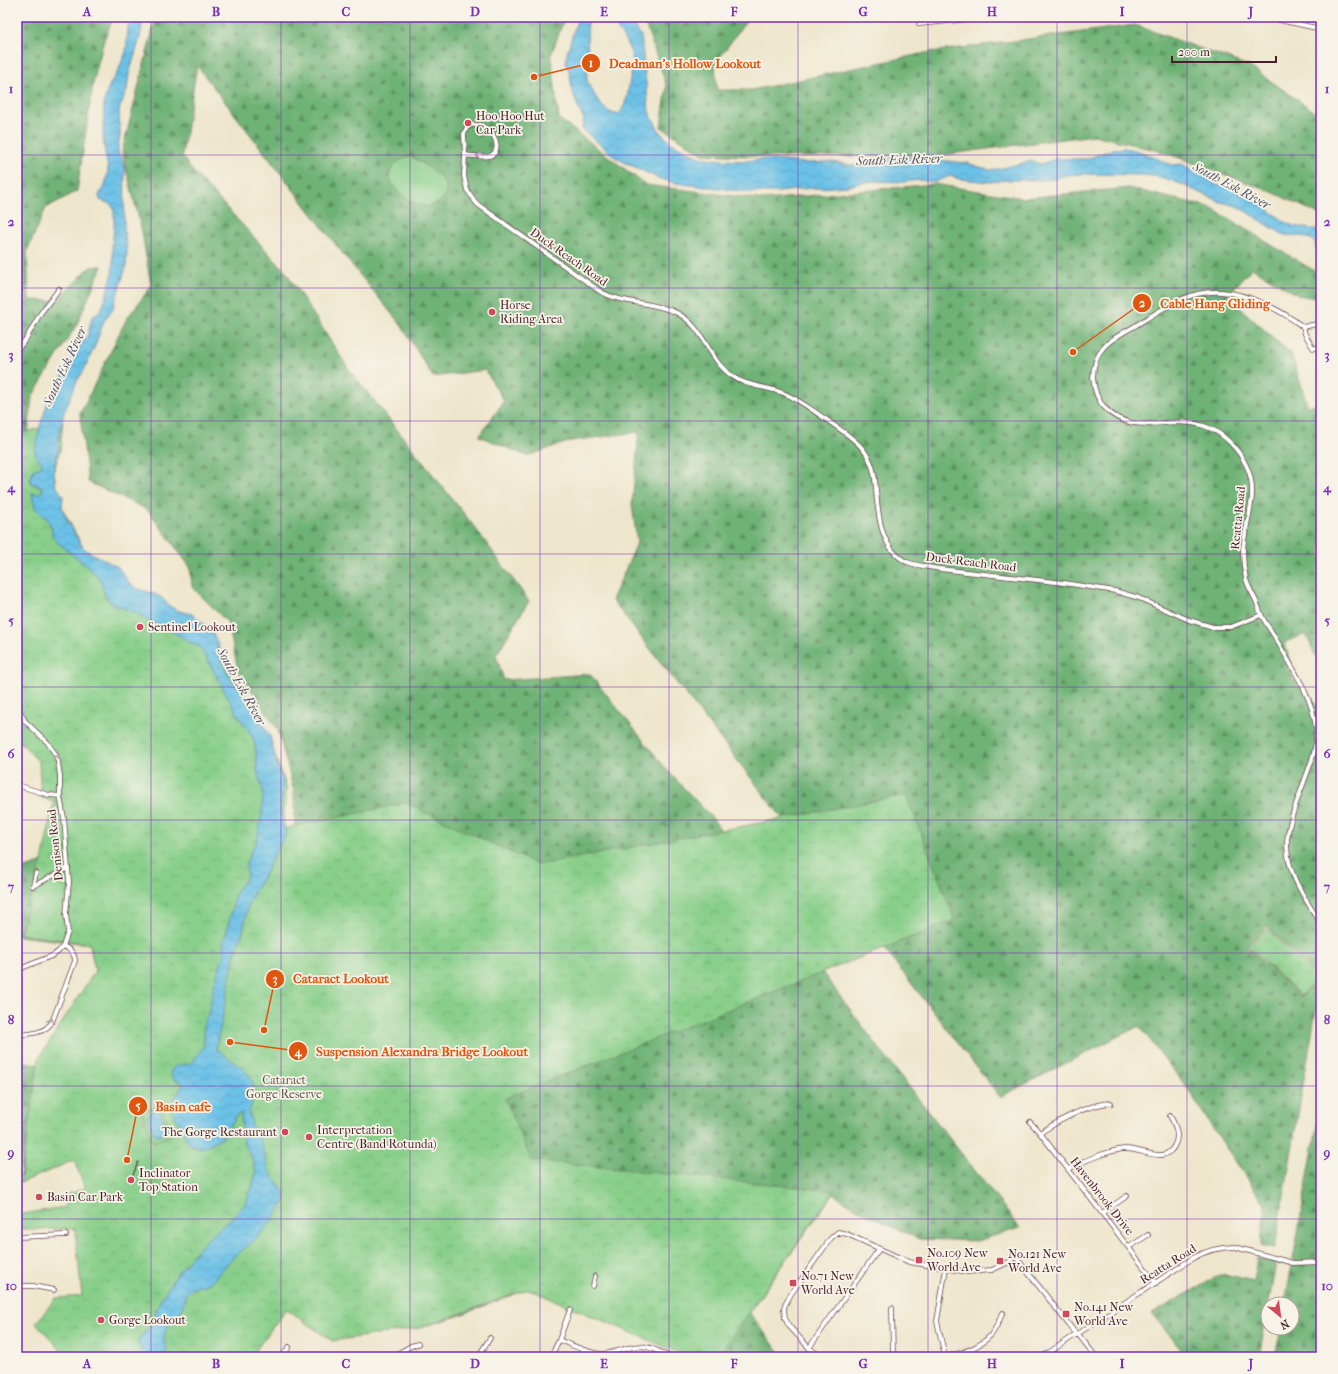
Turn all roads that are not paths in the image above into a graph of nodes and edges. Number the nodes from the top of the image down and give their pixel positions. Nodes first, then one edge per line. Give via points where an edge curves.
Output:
1 (990, 17) edge
2 (1265, 17) edge
3 (919, 24) dead end
4 (1321, 29) edge
5 (465, 155) junction
6 (59, 289) dead end
7 (1321, 323) edge
8 (1302, 327) junction
9 (1321, 348) edge
10 (17, 350) edge
11 (1261, 615) junction
12 (17, 660) edge
13 (17, 700) edge
14 (1319, 735) edge
15 (17, 785) edge
16 (49, 795) junction
17 (60, 796) junction
18 (62, 808) junction
19 (68, 868) junction
20 (36, 873) dead end
21 (1321, 924) edge
22 (64, 946) junction
23 (17, 970) edge
24 (17, 1035) edge
25 (1111, 1104) dead end
26 (1170, 1116) dead end
27 (1030, 1122) dead end
28 (1040, 1133) junction
29 (1068, 1169) junction
30 (1127, 1196) dead end
31 (1102, 1213) junction
32 (66, 1235) dead end
33 (1148, 1235) dead end
34 (17, 1237) edge
35 (1129, 1247) junction
36 (879, 1249) junction
37 (1321, 1262) edge
38 (946, 1268) junction
39 (595, 1276) dead end
40 (1156, 1283) junction
41 (17, 1286) edge
42 (593, 1286) dead end
43 (54, 1290) dead end
44 (892, 1308) dead end
45 (570, 1310) dead end
46 (1003, 1313) dead end
47 (1078, 1334) junction
48 (490, 1338) dead end
49 (559, 1340) junction
50 (418, 1344) dead end
51 (290, 1347) dead end
52 (809, 1348) junction
53 (282, 1357) edge
54 (392, 1357) edge
55 (478, 1357) edge
56 (551, 1357) edge
57 (670, 1357) edge
58 (822, 1357) edge
59 (893, 1357) edge
60 (946, 1357) edge
61 (1042, 1357) edge
62 (1096, 1357) edge

1 - 3 street
2 - 4 street
5 -> 5 street, Duck Reach Road via 464,134 468,125 484,127 493,135 497,146 492,155
5 - 11 street, Duck Reach Road via 464,176 467,190 477,204 487,212 601,292 615,298 663,307 684,318 698,331 718,362 731,375 748,384 790,396 857,443 869,457 874,469 883,531 893,550 904,560 940,569 1115,591 1213,627 1231,627
6 - 10 street
7 - 8 street
8 - 9 street via 1310,345 1313,348
8 - 11 street, Reatta Road via 1249,297 1224,292 1207,292 1167,306 1117,336 1099,354 1094,370 1094,383 1099,400 1117,418 1135,424 1178,422 1205,426 1220,434 1242,458 1252,480 1251,506 1243,550 1244,564 1249,587
11 - 14 street, Reatta Road via 1307,695
12 - 13 street, Denison Road
17 -> 13 street, Denison Road via 56,755 47,742 24,721
14 - 21 street, Reatta Road via 1288,833 1287,853 1298,886
15 - 16 street
16 - 17 street
16 - 18 street
17 - 18 street, Denison Road
18 - 19 street, Denison Road
19 - 20 street via 33,886
19 - 22 street, Denison Road via 68,932
22 - 23 street via 54,956
24 -> 22 street via 39,1032 49,1026 74,964 75,956
25 - 28 street via 1070,1116
26 - 29 street via 1176,1126 1177,1138 1167,1153 1157,1156 1130,1149 1118,1150
27 - 28 street, Havenbrook Drive
28 - 29 street, Havenbrook Drive
29 - 31 street, Havenbrook Drive
30 - 31 street
31 - 35 street, Havenbrook Drive
32 - 34 street
33 - 35 street
35 - 40 street, Havenbrook Drive
36 - 38 street via 909,1262
36 - 52 street
36 - 52 street via 843,1232 835,1234 791,1294 784,1309 787,1322
37 - 40 street, Reatta Road via 1293,1263 1244,1249 1225,1247 1200,1254
38 - 47 street via 968,1272 992,1270 1015,1256
38 - 60 street via 937,1322
39 - 42 street
40 - 47 street, Reatta Road
41 - 43 street
44 - 59 street
45 - 49 street
46 - 60 street via 994,1331 986,1339 967,1351
47 - 61 street, Reatta Road
47 - 62 street
48 - 55 street
49 - 56 street
49 - 57 street via 600,1354 642,1346
50 - 54 street
51 - 53 street
52 - 58 street

